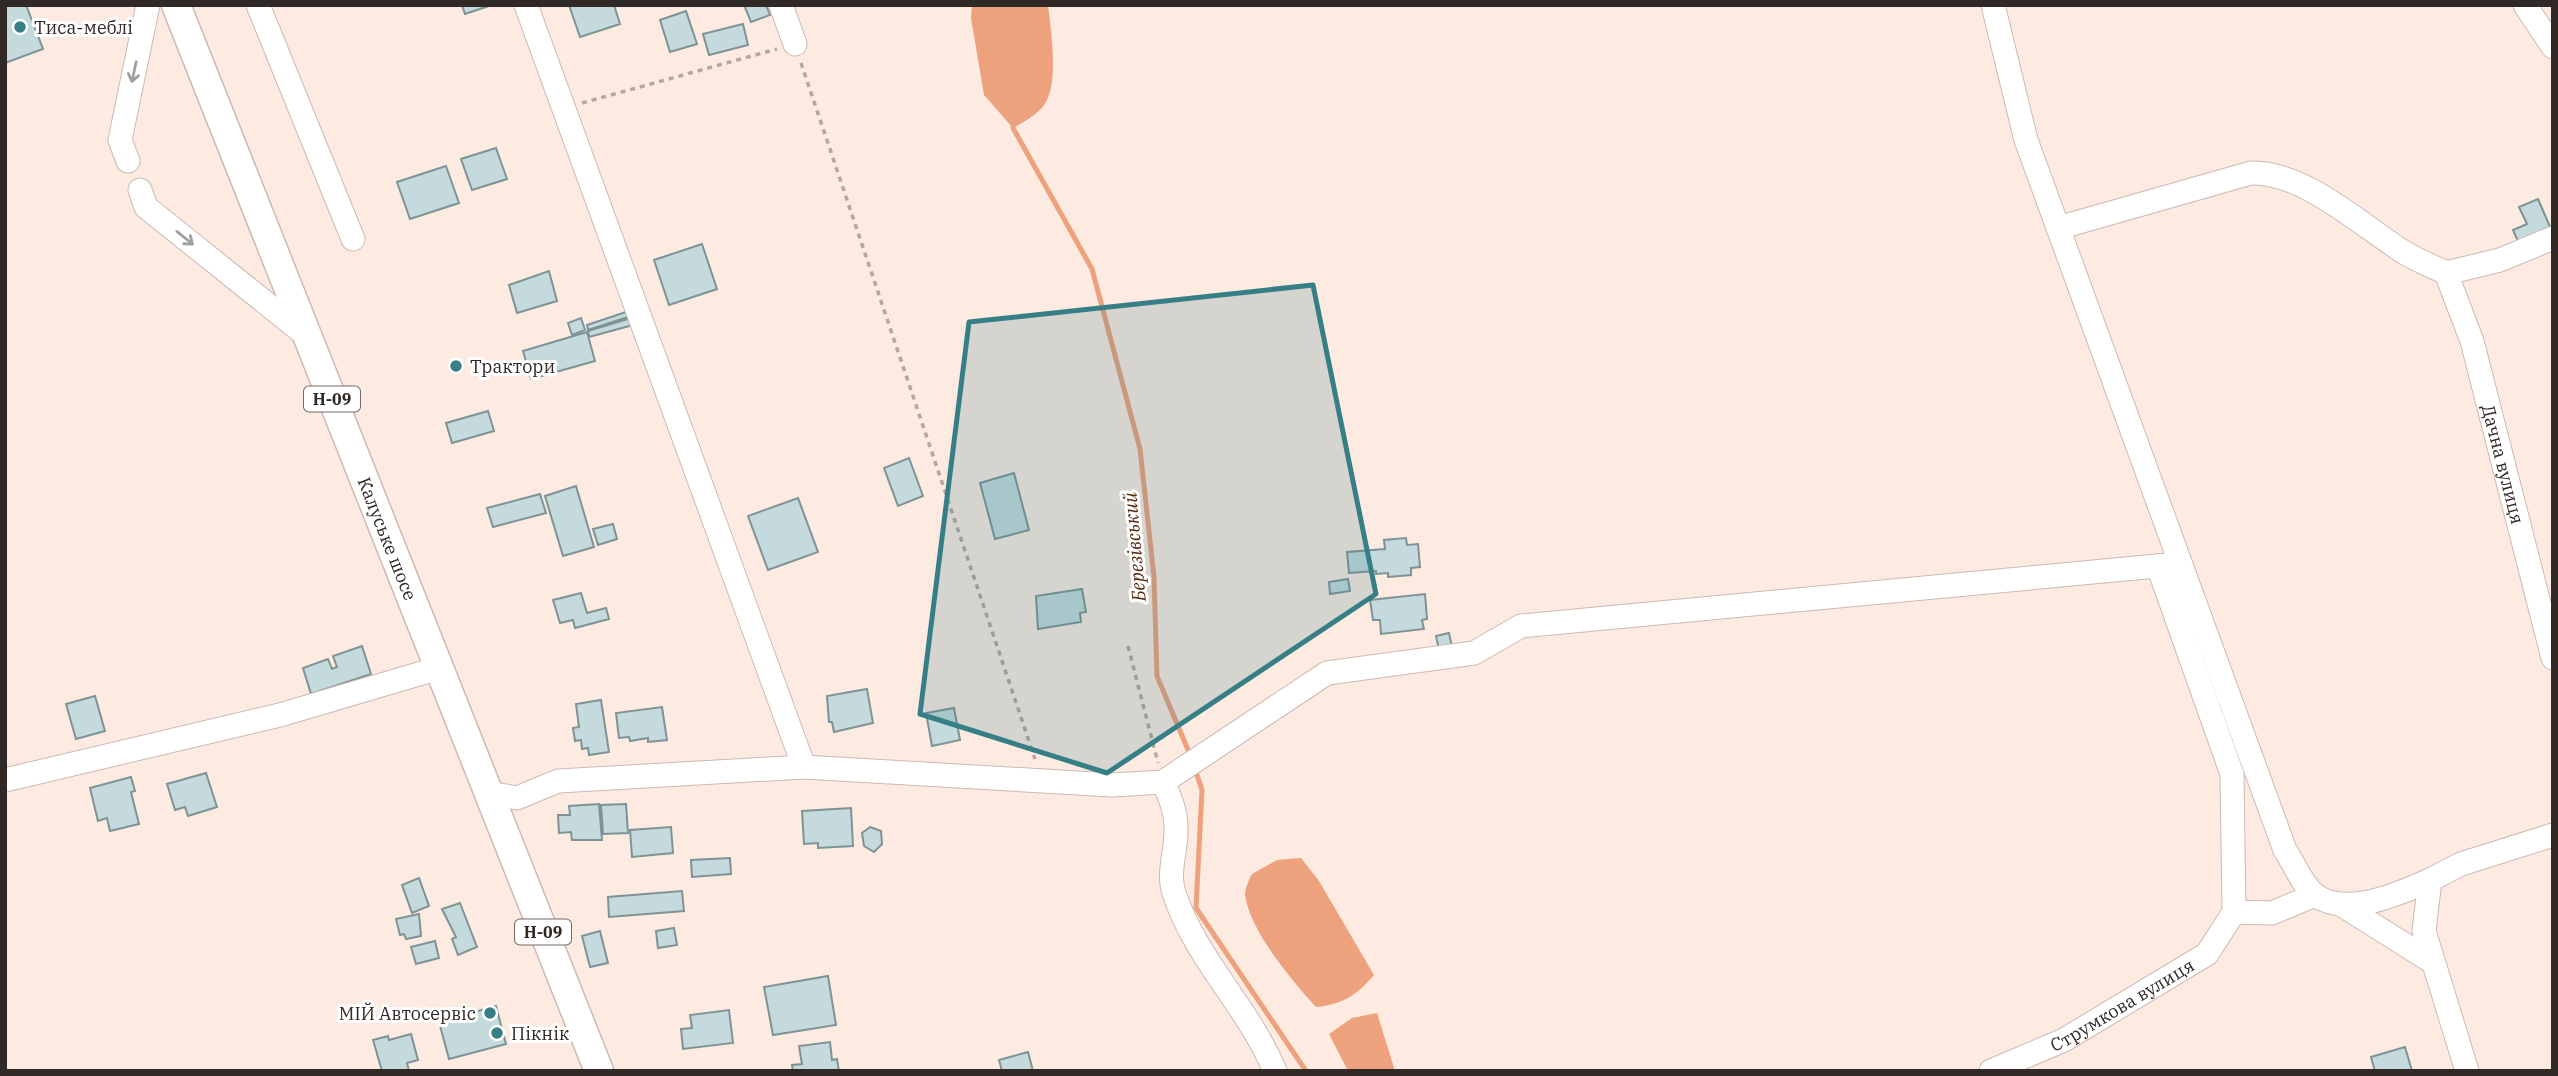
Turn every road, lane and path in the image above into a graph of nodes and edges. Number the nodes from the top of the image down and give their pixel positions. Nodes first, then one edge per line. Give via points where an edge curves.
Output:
1 (148, 5) edge
2 (176, 5) edge
3 (258, 5) edge
4 (526, 5) edge
5 (781, 5) edge
6 (1993, 5) edge
7 (2525, 5) edge
8 (795, 44) junction
9 (2553, 47) edge
10 (564, 108) junction
11 (128, 161) dead end
12 (140, 190) dead end
13 (2058, 228) junction
14 (2553, 238) edge
15 (353, 239) dead end
16 (2446, 273) junction
17 (307, 336) junction
18 (2168, 565) junction
19 (1128, 646) dead end
20 (2553, 659) edge
21 (439, 668) junction
22 (804, 767) junction
23 (5, 780) edge
24 (1042, 781) junction
25 (1163, 782) junction
26 (488, 793) junction
27 (2553, 835) edge
28 (2430, 880) junction
29 (2315, 895) junction
30 (2340, 904) junction
31 (2234, 912) junction
32 (2431, 961) junction
33 (599, 1071) edge
34 (1275, 1071) edge
35 (1991, 1071) edge
36 (2467, 1071) edge

1 -> 11 street via 120,140
2 - 17 main road, Калуське шосе / Н-09
3 - 15 street
4 - 10 street
5 - 8 street
6 - 13 street via 2026,140
7 - 9 street
8 - 10 path
8 - 24 path
10 - 22 street
12 -> 17 street via 146,207
13 - 16 street via 2251,173 2270,172 2315,193 2406,254
13 - 18 street
14 - 16 street via 2500,260
16 - 20 street, Дачна вулиця via 2472,341
17 - 21 main road, Калуське шосе / Н-09
18 - 25 street via 1521,626 1474,653 1327,673
18 - 29 street via 2285,850
18 - 31 street via 2232,774
19 - 25 path
21 - 23 street via 280,715
21 - 26 main road, Калуське шосе / Н-09
22 - 24 street
22 - 26 street via 558,780 517,798
24 - 25 street
25 - 34 street via 1174,809 1177,831 1172,889 1182,915
26 - 33 main road, Калуське шосе / Н-09
27 - 28 street via 2461,864
28 - 30 street via 2361,903
28 - 32 street via 2424,931
29 - 30 street
29 - 31 street via 2272,913
30 - 32 street
31 - 35 street, Струмкова вулиця via 2207,954 2064,1040
32 - 36 street

